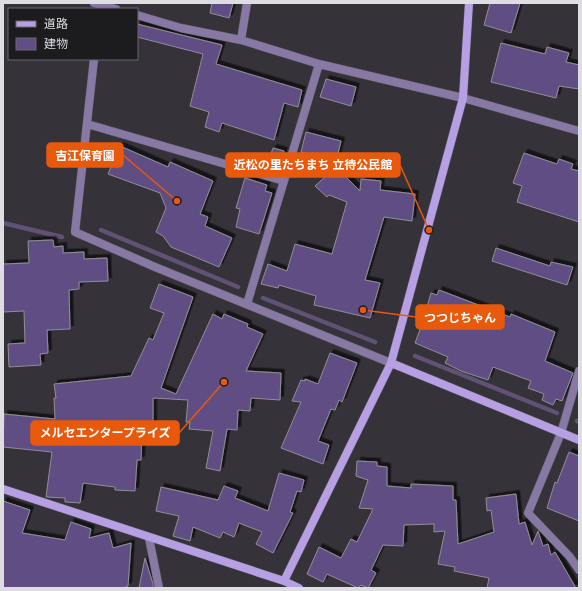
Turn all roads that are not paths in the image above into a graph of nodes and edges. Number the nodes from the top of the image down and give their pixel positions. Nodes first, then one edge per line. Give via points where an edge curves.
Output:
1 (247, 3) edge
2 (469, 3) edge
3 (98, 6) edge
4 (110, 8) edge
5 (138, 15) edge
6 (241, 40) junction
7 (94, 60) edge
8 (319, 64) junction
9 (462, 98) junction
10 (87, 124) junction
11 (579, 131) edge
12 (284, 180) junction
13 (247, 304) junction
14 (391, 363) junction
15 (579, 371) edge
16 (561, 433) junction
17 (579, 440) edge
18 (3, 489) edge
19 (149, 538) junction
20 (579, 570) edge
21 (284, 581) junction
22 (159, 588) edge
23 (299, 588) edge

1 - 6 street
2 - 9 street
3 - 4 street
5 - 6 street via 181,28
6 - 8 street
7 - 10 street
8 - 9 street
8 - 12 street
9 - 11 street
9 - 14 street
10 - 12 street
10 - 13 street via 75,232
12 - 13 street
13 - 14 street
14 - 16 street
14 - 21 street
15 - 16 street
16 - 17 street
16 - 20 street via 528,513
18 - 19 street
19 - 21 street
19 - 22 street
21 - 23 street

